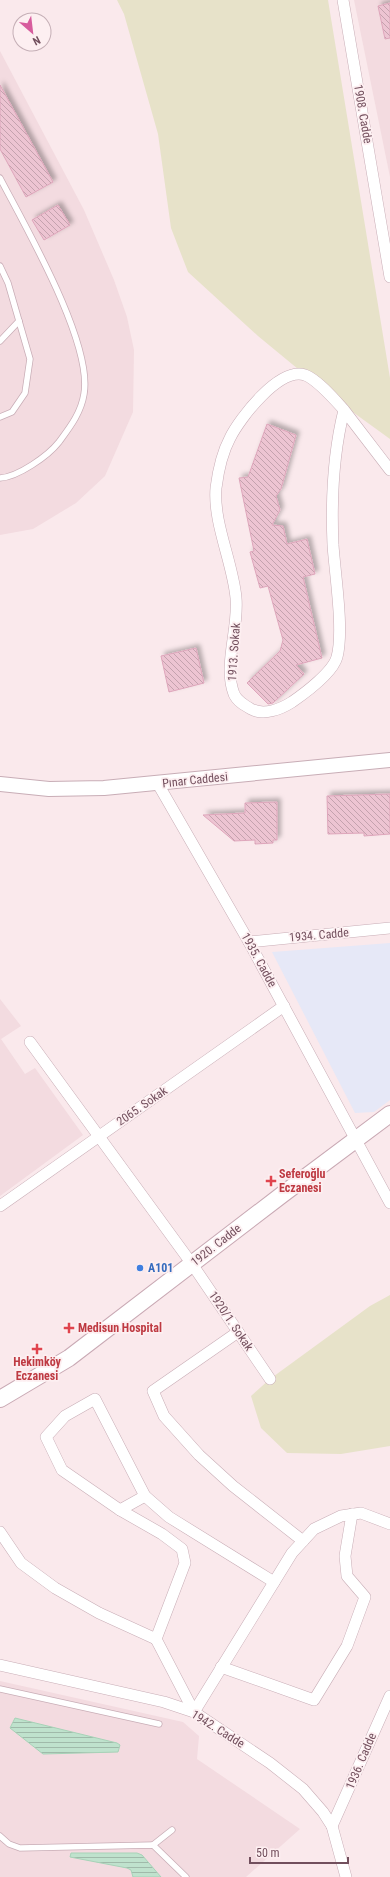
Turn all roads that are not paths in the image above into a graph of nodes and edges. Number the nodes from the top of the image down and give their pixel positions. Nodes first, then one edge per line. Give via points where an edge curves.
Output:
1 (343, 0) edge
2 (0, 178) edge
3 (386, 227) edge
4 (0, 266) edge
5 (390, 277) edge
6 (19, 321) junction
7 (0, 341) edge
8 (344, 410) junction
9 (0, 418) edge
10 (390, 470) edge
11 (0, 478) edge
12 (390, 760) edge
13 (0, 784) edge
14 (158, 784) junction
15 (390, 928) edge
16 (249, 942) junction
17 (284, 1006) junction
18 (30, 1042) dead end
19 (390, 1114) edge
20 (99, 1136) junction
21 (356, 1138) junction
22 (390, 1202) edge
23 (0, 1206) edge
24 (192, 1264) junction
25 (238, 1332) junction
26 (270, 1379) dead end
27 (0, 1399) edge
28 (145, 1496) junction
29 (120, 1510) junction
30 (352, 1514) junction
31 (390, 1524) edge
32 (0, 1532) edge
33 (303, 1540) junction
34 (274, 1582) junction
35 (156, 1639) junction
36 (0, 1665) edge
37 (221, 1667) junction
38 (0, 1689) edge
39 (390, 1696) edge
40 (194, 1712) junction
41 (160, 1724) dead end
42 (332, 1826) junction
43 (172, 1830) dead end
44 (0, 1836) edge
45 (154, 1845) junction
46 (186, 1877) edge
47 (346, 1877) edge

1 - 3 street, 1908. Cadde
2 - 11 lane via 56,289 76,338 86,374 84,395 77,417 52,450 32,465
3 - 5 street, 1908. Cadde
4 - 6 lane via 8,283
6 - 7 lane
6 - 9 lane via 30,359 25,393 12,412
8 - 8 street, 1913. Sokak via 324,389 305,375 292,375 279,380 267,390 242,421 230,438 222,459 216,489 217,509 232,569 237,602 231,682 234,695 242,704 254,711 269,712 284,707 317,682 337,658 339,622 333,545 333,488 337,443
8 - 10 street, 1913. Sokak
12 - 14 street, Pınar Caddesi
13 - 14 street, Pınar Caddesi via 49,789
14 - 16 street, 1935. Cadde
15 - 16 street, 1934. Cadde
16 - 17 street, 1935. Cadde
17 - 20 street, 2065. Sokak
17 - 21 street, 1935. Cadde
18 - 20 street, 1920/1. Sokak
19 - 21 main road, 1920. Cadde
20 - 23 street, 2065. Sokak
20 - 24 street, 1920/1. Sokak
21 - 22 street
21 - 24 main road, 1920. Cadde
24 - 25 street, 1920/1. Sokak
24 - 27 main road, 1920. Cadde via 69,1358
25 - 26 street, 1920/1. Sokak
25 - 33 street via 153,1392 164,1416 199,1455 233,1486
28 - 29 street
28 - 29 street via 95,1399 64,1416 46,1437 62,1470
28 - 34 street via 169,1517
29 - 35 street via 162,1534 182,1549 185,1563
30 - 31 street via 360,1513
30 - 33 street via 341,1516 314,1529
30 - 37 street via 345,1556 348,1576 365,1597 347,1646 314,1700
32 - 35 street via 21,1563 55,1588 99,1613
33 - 34 street via 292,1552
34 - 37 street
35 - 40 street
36 - 40 street, 1942. Cadde via 164,1702
37 - 40 street
38 - 41 lane
39 - 42 street, 1936. Cadde
40 - 42 street, 1942. Cadde via 292,1779 316,1804
42 - 47 street, 1942. Cadde
43 - 45 lane
44 - 45 lane via 9,1844 20,1848
45 - 46 lane

